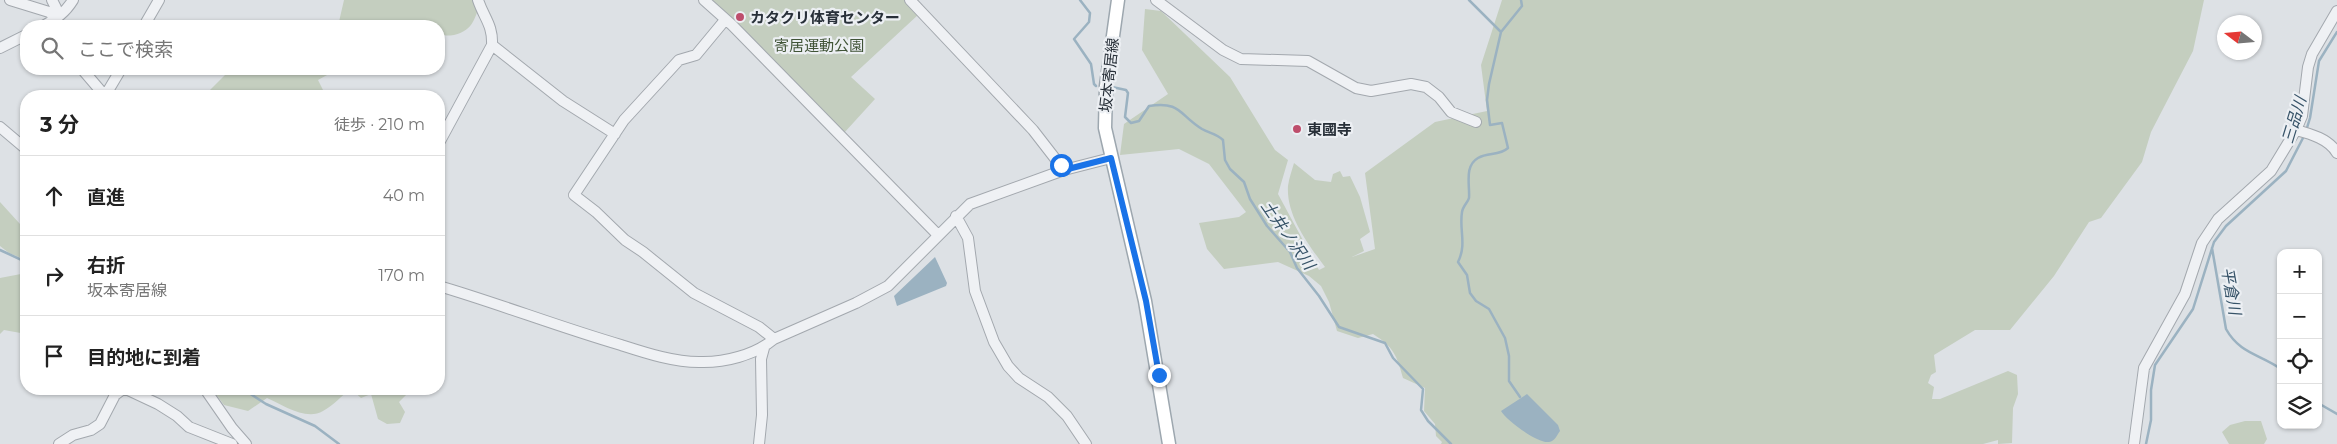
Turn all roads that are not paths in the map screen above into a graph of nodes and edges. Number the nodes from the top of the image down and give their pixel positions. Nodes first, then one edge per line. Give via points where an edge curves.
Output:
1 (10, 0) edge
2 (52, 0) edge
3 (73, 0) edge
4 (159, 0) edge
5 (478, 0) edge
6 (704, 0) edge
7 (910, 0) edge
8 (1118, 0) edge
9 (1156, 0) edge
10 (2337, 11) edge
11 (55, 20) edge
12 (57, 20) edge
13 (59, 20) edge
14 (147, 20) edge
15 (726, 20) junction
16 (20, 37) edge
17 (492, 45) junction
18 (0, 48) edge
19 (87, 75) edge
20 (117, 75) edge
21 (100, 90) edge
22 (109, 90) edge
23 (1476, 122) dead end
24 (0, 127) edge
25 (445, 132) edge
26 (2303, 132) junction
27 (615, 134) junction
28 (20, 144) edge
29 (2337, 153) edge
30 (1111, 158) junction
31 (1064, 170) junction
32 (956, 216) junction
33 (938, 235) junction
34 (445, 288) edge
35 (774, 339) junction
36 (764, 348) junction
37 (115, 395) edge
38 (138, 395) edge
39 (209, 395) edge
40 (59, 444) edge
41 (232, 444) edge
42 (246, 444) edge
43 (759, 444) edge
44 (1086, 444) edge
45 (1169, 444) edge
46 (2134, 444) edge

1 - 11 street via 49,12
2 - 12 street
3 - 13 street
4 - 14 street
5 - 17 street via 492,31
6 - 15 street
7 - 31 street via 1034,130
8 - 30 main road, 坂本寄居線 via 1104,106
9 - 23 street via 1223,50 1242,59 1308,61 1356,88 1371,91 1411,84 1426,87 1451,112
10 - 26 street via 2312,54 2306,76
15 - 27 street via 696,54 679,60
15 - 33 street
16 - 18 street
17 - 25 street
17 - 27 street via 563,101
19 - 21 street
20 - 22 street
24 - 28 street
26 - 29 street via 2334,148
26 - 46 street via 2271,171 2218,219 2206,237 2185,294 2144,368
27 - 35 street via 574,195 625,240 694,293 759,327
30 - 31 street
30 - 45 main road, 坂本寄居線 via 1146,301
31 - 32 street via 988,196 970,204
32 - 33 street
32 - 44 street via 968,238 975,291 994,342 1008,366 1054,403
33 - 35 street via 888,286
34 - 36 street via 564,329 681,361 728,360
35 - 36 street
36 - 43 street
37 - 40 street via 100,424
38 - 41 street via 158,404 189,427
39 - 42 street

